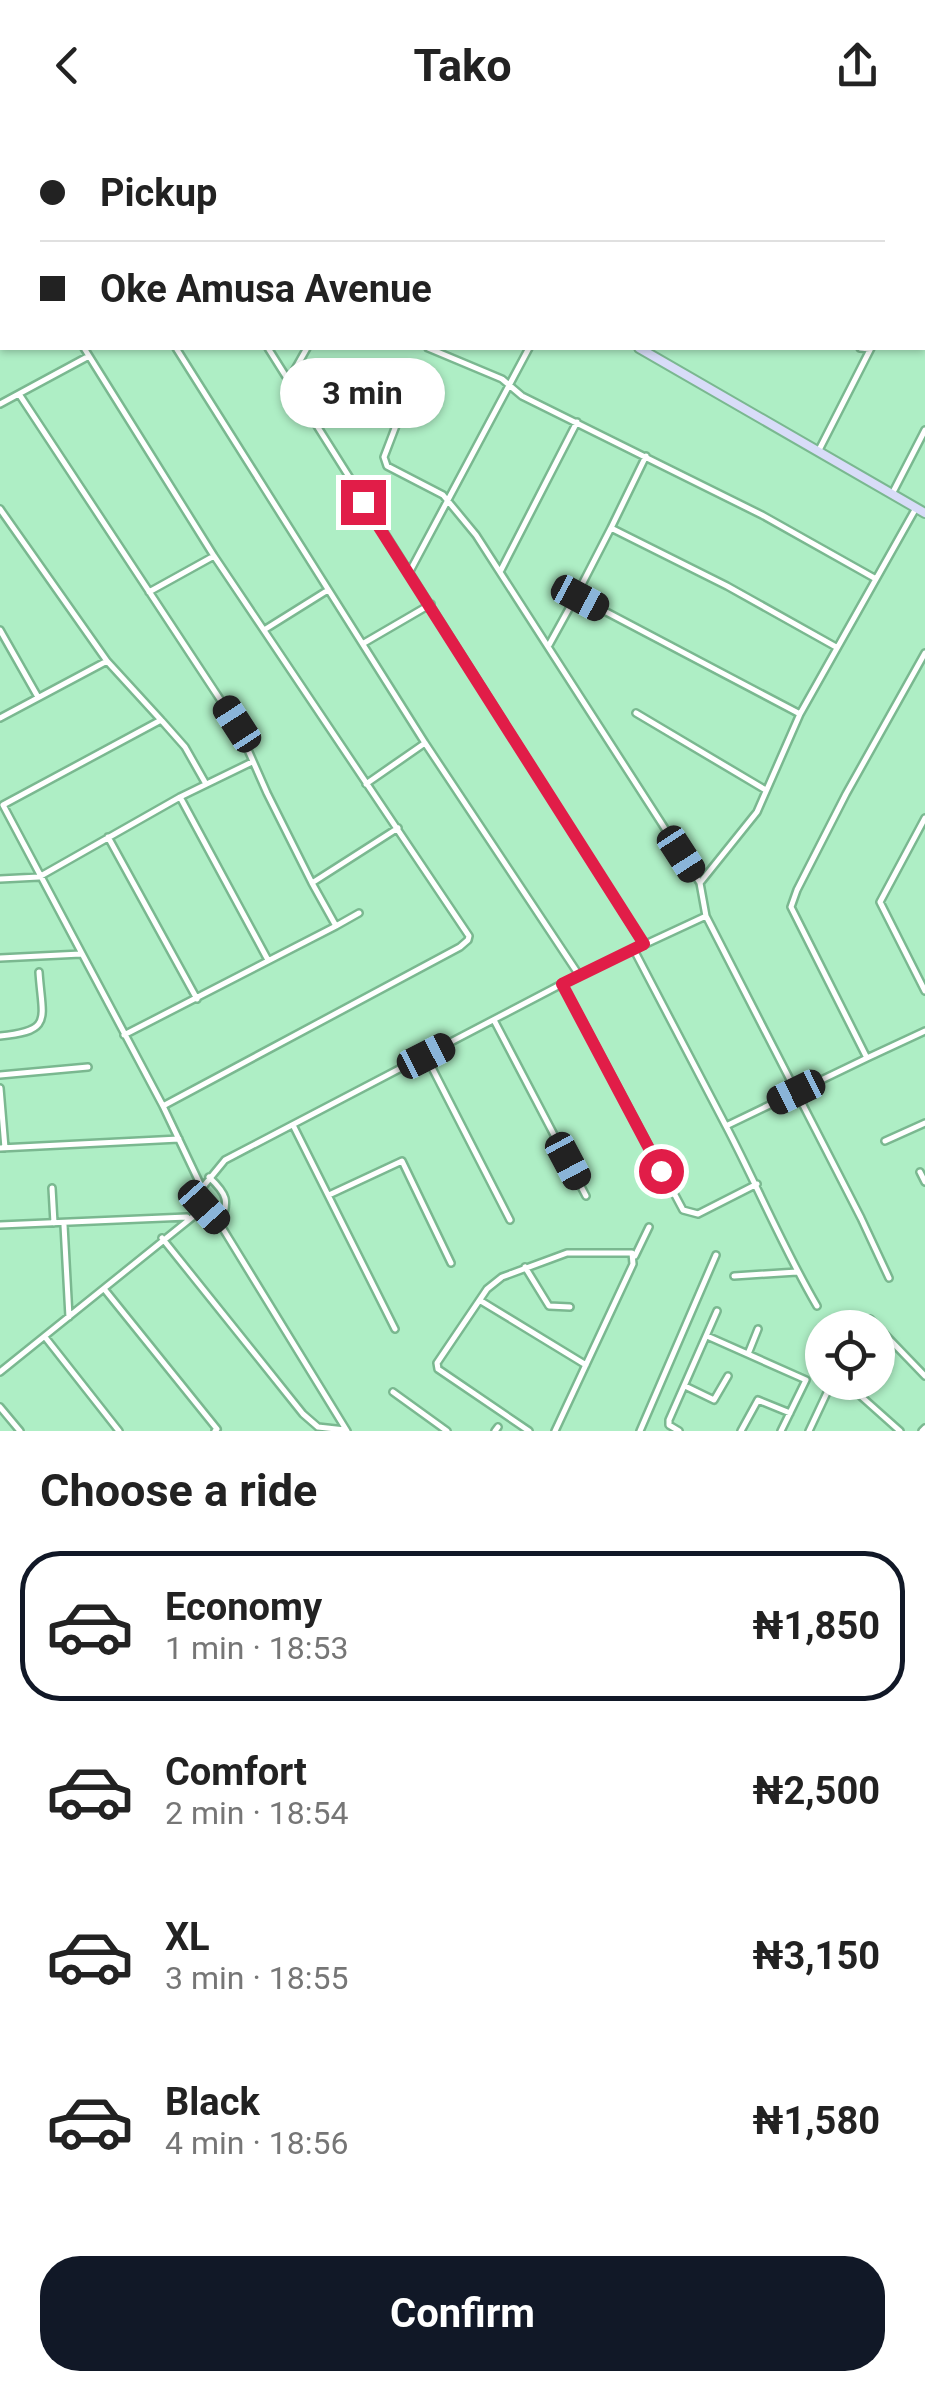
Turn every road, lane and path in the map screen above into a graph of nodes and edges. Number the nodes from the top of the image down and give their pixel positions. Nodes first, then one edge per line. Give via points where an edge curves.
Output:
1 (85, 350) edge
2 (177, 350) edge
3 (269, 350) edge
4 (306, 350) edge
5 (433, 350) edge
6 (528, 350) edge
7 (643, 350) edge
8 (870, 350) edge
9 (89, 356) junction
10 (289, 380) junction
11 (510, 386) junction
12 (19, 394) junction
13 (0, 404) edge
14 (367, 406) dead end
15 (578, 422) junction
16 (925, 430) edge
17 (819, 450) junction
18 (646, 456) junction
19 (892, 494) junction
20 (449, 500) junction
21 (0, 509) edge
22 (921, 510) edge
23 (611, 528) junction
24 (214, 556) junction
25 (501, 570) junction
26 (409, 572) junction
27 (876, 579) junction
28 (328, 590) junction
29 (148, 592) junction
30 (576, 596) junction
31 (430, 604) junction
32 (0, 630) edge
33 (264, 630) junction
34 (363, 644) junction
35 (549, 645) junction
36 (836, 647) junction
37 (925, 652) edge
38 (107, 661) junction
39 (38, 697) junction
40 (636, 713) dead end
41 (800, 714) junction
42 (0, 718) edge
43 (161, 720) junction
44 (424, 743) junction
45 (252, 762) junction
46 (206, 784) junction
47 (366, 784) junction
48 (764, 788) junction
49 (180, 797) junction
50 (1, 802) edge
51 (925, 818) edge
52 (398, 828) junction
53 (108, 836) junction
54 (38, 877) junction
55 (0, 879) edge
56 (312, 883) junction
57 (700, 883) junction
58 (359, 913) dead end
59 (706, 916) junction
60 (336, 926) junction
61 (644, 944) junction
62 (634, 950) junction
63 (81, 954) junction
64 (0, 958) edge
65 (268, 960) junction
66 (39, 972) dead end
67 (580, 975) junction
68 (562, 984) junction
69 (925, 992) edge
70 (198, 999) junction
71 (494, 1021) junction
72 (925, 1031) edge
73 (0, 1036) edge
74 (124, 1036) junction
75 (426, 1056) junction
76 (866, 1058) junction
77 (88, 1067) dead end
78 (0, 1075) edge
79 (0, 1088) edge
80 (796, 1092) junction
81 (164, 1106) junction
82 (925, 1123) edge
83 (293, 1125) junction
84 (726, 1126) junction
85 (179, 1139) junction
86 (885, 1141) dead end
87 (3, 1148) edge
88 (920, 1172) dead end
89 (208, 1178) junction
90 (925, 1182) edge
91 (757, 1184) junction
92 (52, 1188) dead end
93 (202, 1188) junction
94 (330, 1195) junction
95 (586, 1196) dead end
96 (204, 1207) junction
97 (191, 1217) junction
98 (510, 1220) dead end
99 (54, 1223) junction
100 (64, 1224) junction
101 (220, 1224) junction
102 (0, 1226) edge
103 (650, 1227) dead end
104 (162, 1238) junction
105 (716, 1255) dead end
106 (634, 1258) junction
107 (451, 1263) dead end
108 (525, 1267) junction
109 (797, 1272) junction
110 (734, 1276) dead end
111 (889, 1278) dead end
112 (105, 1290) junction
113 (481, 1302) junction
114 (817, 1306) dead end
115 (570, 1307) dead end
116 (717, 1311) dead end
117 (69, 1317) junction
118 (395, 1329) dead end
119 (758, 1329) dead end
120 (45, 1336) junction
121 (707, 1336) junction
122 (895, 1345) edge
123 (748, 1354) junction
124 (586, 1365) junction
125 (0, 1372) edge
126 (728, 1376) dead end
127 (925, 1376) edge
128 (685, 1386) junction
129 (393, 1392) dead end
130 (824, 1400) edge
131 (865, 1400) edge
132 (0, 1407) edge
133 (790, 1413) junction
134 (217, 1430) edge
135 (346, 1430) edge
136 (20, 1431) edge
137 (120, 1431) edge
138 (447, 1431) edge
139 (529, 1431) edge
140 (554, 1431) edge
141 (640, 1431) edge
142 (679, 1431) edge
143 (741, 1431) edge
144 (781, 1431) edge
145 (809, 1431) edge
146 (900, 1431) edge

1 - 9 street
2 - 28 street
3 - 10 street
4 - 10 street
5 - 11 street
6 - 11 street
7 - 17 street
8 - 17 street
9 - 12 street
9 - 24 street
10 - 26 street
11 - 15 street
11 - 20 street
12 - 13 street
12 - 29 street
14 - 20 street via 397,423 387,466
15 - 18 street
15 - 25 street
16 - 19 street
17 - 19 street
18 - 23 street
18 - 27 street
19 - 22 street
20 - 25 street
20 - 26 street
21 - 38 street
22 - 27 street
23 - 30 street
23 - 36 street
24 - 29 street
24 - 33 street
25 - 35 street
26 - 31 street
27 - 36 street
28 - 33 street
28 - 34 street
29 - 45 street via 237,724
30 - 35 street
30 - 41 street
31 - 34 street
31 - 61 street
32 - 39 street
33 - 47 street
34 - 44 street
35 - 57 street
36 - 41 street
37 - 76 street via 791,908
38 - 39 street
38 - 43 street
39 - 42 street
40 - 48 street
41 - 48 street
43 - 46 street
43 - 50 street
44 - 47 street
44 - 67 street
45 - 46 street
45 - 56 street
46 - 49 street
47 - 52 street
48 - 57 street via 752,820
49 - 53 street
49 - 65 street
50 - 54 street
51 - 69 street via 880,902
52 - 56 street
52 - 81 street via 468,940
53 - 54 street
53 - 70 street
54 - 55 street
54 - 63 street
56 - 60 street
57 - 59 street
58 - 60 street
59 - 61 street
59 - 80 street
60 - 65 street
61 - 62 street
62 - 67 street
62 - 84 street
63 - 64 street
63 - 74 street
65 - 70 street
66 - 73 street via 41,1021 29,1033
67 - 68 street
68 - 71 street
68 - 91 street via 684,1210 698,1214
70 - 74 street
71 - 75 street
71 - 95 street
72 - 76 street
74 - 81 street
75 - 83 street
75 - 98 street
76 - 80 street
77 - 78 street
79 - 87 street
80 - 84 street
80 - 111 street
81 - 85 street
82 - 86 street
83 - 89 street via 225,1160
83 - 94 street
84 - 91 street
85 - 87 street
85 - 93 street
88 - 90 street
89 - 93 street
89 - 101 street via 227,1196
91 - 109 street
92 - 99 street
93 - 96 street
94 - 107 street via 402,1161
94 - 118 street
96 - 97 street
96 - 101 street
97 - 100 street
97 - 104 street
99 - 100 street
99 - 102 street
100 - 117 street
101 - 135 street
103 - 106 street
104 - 112 street
104 - 135 street via 303,1414 318,1428
105 - 141 street
106 - 108 street via 627,1250 576,1252
106 - 124 street
108 - 113 street via 496,1280
108 - 115 street via 549,1306
109 - 110 street
109 - 114 street
112 - 117 street
112 - 134 street
113 - 124 street
113 - 139 street via 436,1367
116 - 121 street
117 - 120 street
119 - 123 street
120 - 125 street
120 - 137 street
121 - 123 street
121 - 128 street
122 - 127 street
123 - 133 street via 806,1380
124 - 140 street
126 - 128 street via 714,1400
128 - 142 street via 669,1420
129 - 138 street
130 - 145 street
131 - 146 street
132 - 136 street
133 - 143 street via 758,1400
133 - 144 street

